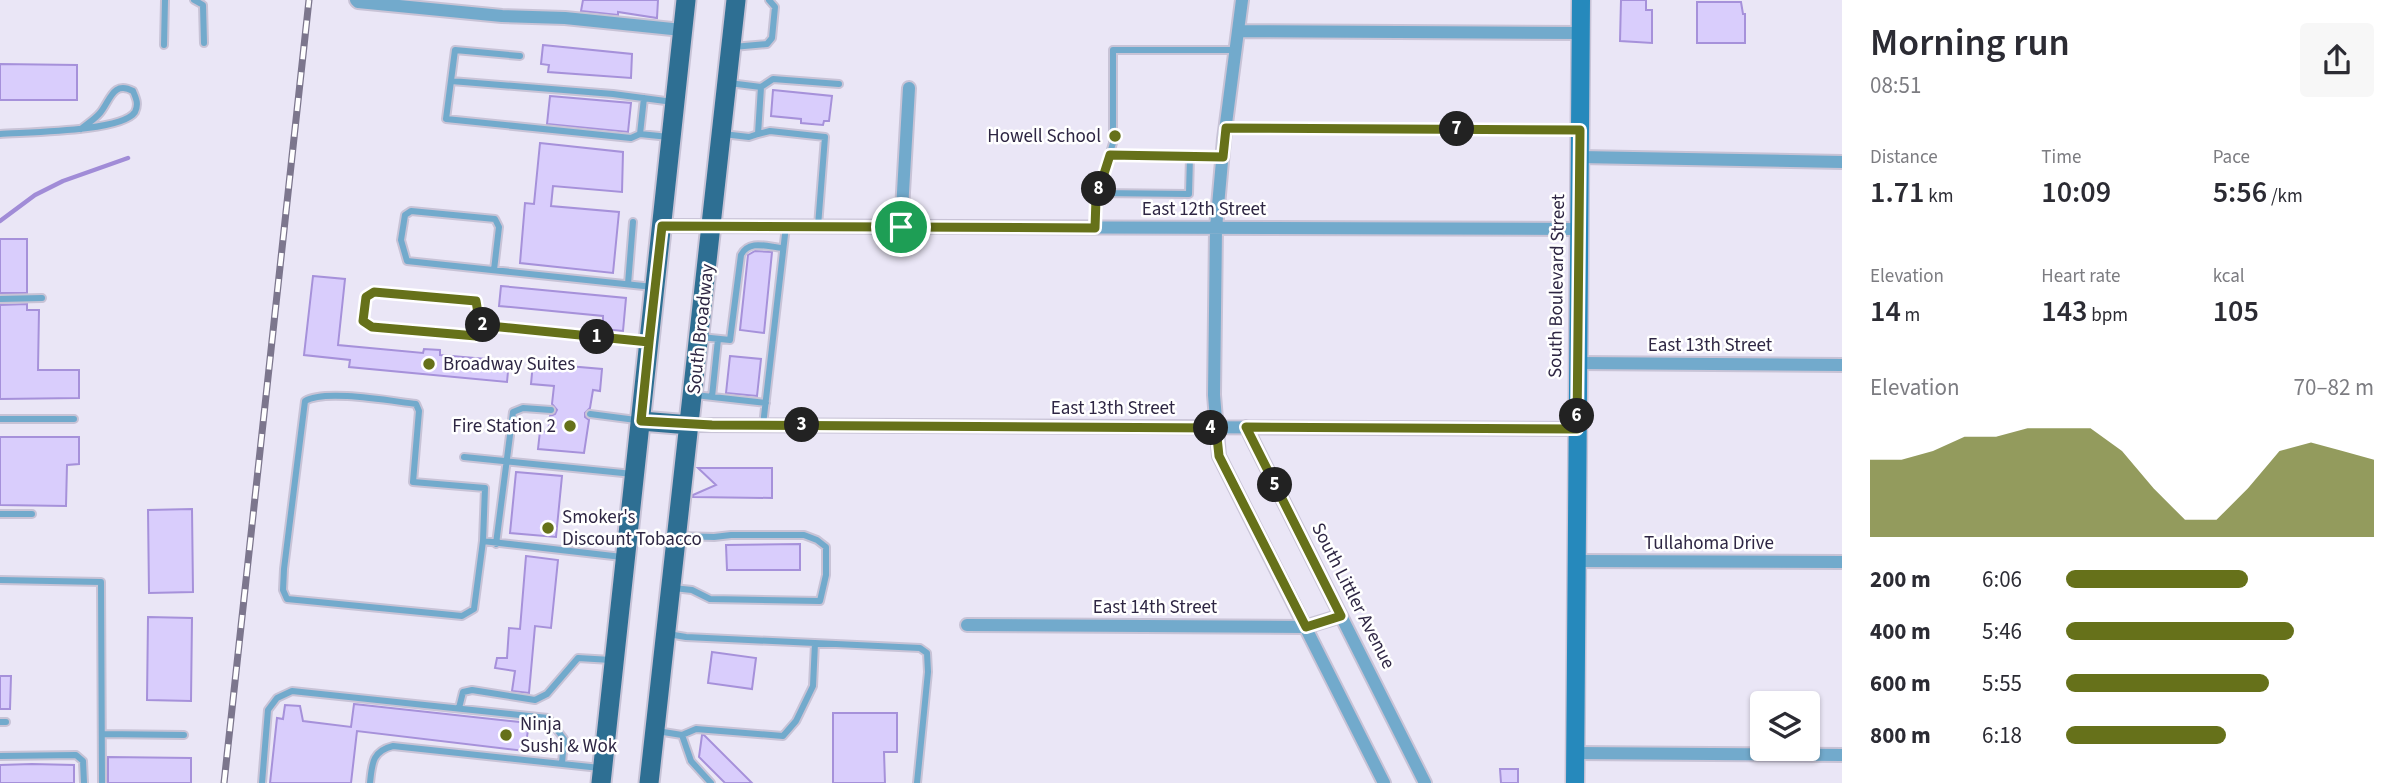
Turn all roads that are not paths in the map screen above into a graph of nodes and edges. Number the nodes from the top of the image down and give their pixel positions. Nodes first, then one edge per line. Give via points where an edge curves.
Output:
1 (165, 0) edge
2 (194, 0) edge
3 (356, 0) edge
4 (686, 0) edge
5 (736, 0) edge
6 (769, 0) edge
7 (1242, 0) edge
8 (1581, 0) edge
9 (682, 30) junction
10 (1238, 31) junction
11 (1581, 33) junction
12 (204, 43) dead end
13 (164, 46) dead end
14 (731, 47) junction
15 (1236, 50) junction
16 (520, 56) dead end
17 (451, 80) junction
18 (727, 83) junction
19 (839, 84) dead end
20 (761, 87) junction
21 (909, 89) dead end
22 (644, 98) junction
23 (675, 102) junction
24 (1226, 128) junction
25 (81, 129) junction
26 (1580, 130) junction
27 (0, 134) edge
28 (640, 134) junction
29 (722, 134) junction
30 (758, 134) junction
31 (671, 137) junction
32 (1110, 155) junction
33 (1189, 156) junction
34 (1223, 157) junction
35 (1580, 157) junction
36 (1842, 162) edge
37 (1098, 193) junction
38 (633, 222) dead end
39 (662, 226) junction
40 (712, 226) junction
41 (786, 226) junction
42 (818, 226) junction
43 (901, 227) junction
44 (1095, 228) junction
45 (1216, 228) junction
46 (1579, 229) junction
47 (783, 248) junction
48 (494, 270) junction
49 (628, 284) junction
50 (655, 287) junction
51 (42, 298) dead end
52 (0, 299) edge
53 (480, 325) junction
54 (709, 338) junction
55 (649, 342) junction
56 (1578, 363) junction
57 (1842, 365) edge
58 (703, 396) junction
59 (766, 402) junction
60 (551, 410) dead end
61 (590, 414) dead end
62 (0, 419) edge
63 (74, 419) dead end
64 (641, 421) junction
65 (690, 425) junction
66 (763, 425) junction
67 (1246, 427) junction
68 (1216, 428) junction
69 (1577, 429) junction
70 (464, 457) dead end
71 (508, 461) junction
72 (634, 474) junction
73 (0, 514) edge
74 (33, 514) dead end
75 (677, 536) junction
76 (482, 541) junction
77 (496, 544) junction
78 (626, 558) junction
79 (1577, 561) junction
80 (1842, 562) edge
81 (0, 580) edge
82 (671, 588) junction
83 (1341, 616) junction
84 (967, 625) dead end
85 (1306, 627) junction
86 (666, 634) junction
87 (815, 643) junction
88 (614, 660) junction
89 (459, 708) junction
90 (655, 731) junction
91 (102, 734) junction
92 (184, 735) dead end
93 (682, 736) junction
94 (1575, 753) junction
95 (1842, 755) edge
96 (0, 756) edge
97 (562, 764) junction
98 (602, 775) edge
99 (84, 783) edge
100 (102, 783) edge
101 (262, 783) edge
102 (370, 783) edge
103 (649, 783) edge
104 (711, 783) edge
105 (917, 783) edge
106 (1384, 783) edge
107 (1425, 783) edge
108 (1575, 783) edge

1 - 13 lane
2 - 12 lane via 203,5
3 - 9 street
4 - 9 main road
5 - 14 main road, South Broadway
6 - 14 lane via 775,7 772,38 767,44
7 - 10 street
8 - 11 main road, South Boulevard Street
9 - 23 main road
10 - 11 street
10 - 15 street
11 - 26 main road, South Boulevard Street
14 - 18 main road, South Broadway
15 - 24 street
15 - 32 lane via 1113,50
16 - 17 lane via 455,50
17 - 22 lane
17 - 28 lane via 446,119 631,138
18 - 20 lane
18 - 29 main road, South Broadway
19 - 20 lane via 773,79
20 - 30 lane
21 - 43 street
22 - 23 lane
22 - 28 lane
23 - 31 main road
24 - 26 lane
24 - 34 street
25 - 25 lane via 127,120 137,106 133,91 118,88 98,116
25 - 27 lane
26 - 35 main road, South Boulevard Street
28 - 31 lane
29 - 30 lane
29 - 40 main road, South Broadway
30 - 42 lane via 770,131 825,137
31 - 39 main road
32 - 33 lane
32 - 37 lane
33 - 34 lane
33 - 37 lane via 1189,194
34 - 45 street
35 - 36 street
35 - 46 main road, South Boulevard Street
37 - 44 lane
38 - 49 lane
39 - 40 street, East 12th Street
39 - 50 main road
40 - 41 street, East 12th Street
40 - 54 main road, South Broadway
41 - 42 street, East 12th Street
41 - 47 lane
42 - 43 street, East 12th Street
43 - 44 street, East 12th Street
44 - 45 street, East 12th Street
45 - 46 street, East 12th Street
45 - 68 street
46 - 56 main road, South Boulevard Street
47 - 54 lane via 751,245 744,249 730,341
47 - 59 lane
48 - 48 lane via 407,261 401,240 405,215 411,211 495,219 499,227
48 - 49 lane
49 - 50 lane
50 - 55 main road
51 - 52 lane
53 - 53 lane via 476,336 372,327 363,321 366,297 374,292 476,301
53 - 55 lane
54 - 58 main road, South Broadway
55 - 64 main road
56 - 57 street, East 13th Street
56 - 69 main road, South Boulevard Street
58 - 59 lane
58 - 65 main road, South Broadway
59 - 66 lane
60 - 71 lane via 513,412
61 - 64 lane
62 - 63 lane
64 - 65 main road
64 - 72 main road
65 - 66 street, East 13th Street
65 - 75 main road, South Broadway
66 - 68 street, East 13th Street
67 - 68 street, East 13th Street
67 - 69 street, East 13th Street
67 - 83 street, South Littler Avenue
68 - 85 street via 1219,456
69 - 79 main road, South Boulevard Street
70 - 71 lane
71 - 72 lane
71 - 77 lane
72 - 78 main road
73 - 74 lane
75 - 82 main road, South Broadway
75 - 82 lane via 804,535 826,547 828,559 820,601 710,600 692,590
76 - 76 lane via 485,488 413,482 416,404 329,396 305,401 284,569 287,599 462,616 474,609
76 - 77 lane
77 - 78 lane
78 - 88 main road
79 - 80 street, Tullahoma Drive
79 - 94 main road, South Boulevard Street
81 - 91 lane via 102,582
82 - 86 main road, South Broadway
83 - 85 street, East 14th Street
83 - 107 street, South Littler Avenue
84 - 85 street, East 14th Street
85 - 106 street
86 - 87 lane
86 - 90 main road, South Broadway
87 - 93 lane via 813,686 783,736 696,729
87 - 105 lane via 920,648 927,653
88 - 89 lane via 578,658 547,694 535,700 472,690 463,692
88 - 98 main road
89 - 97 lane via 548,718 564,739
89 - 101 lane via 292,691 277,698 268,710
90 - 93 lane
90 - 103 main road, South Broadway
91 - 92 lane
91 - 100 lane
93 - 104 lane via 691,761
94 - 95 street
94 - 108 main road, South Boulevard Street
96 - 99 lane via 76,755 83,761
97 - 98 lane
97 - 102 lane via 393,746 372,760

